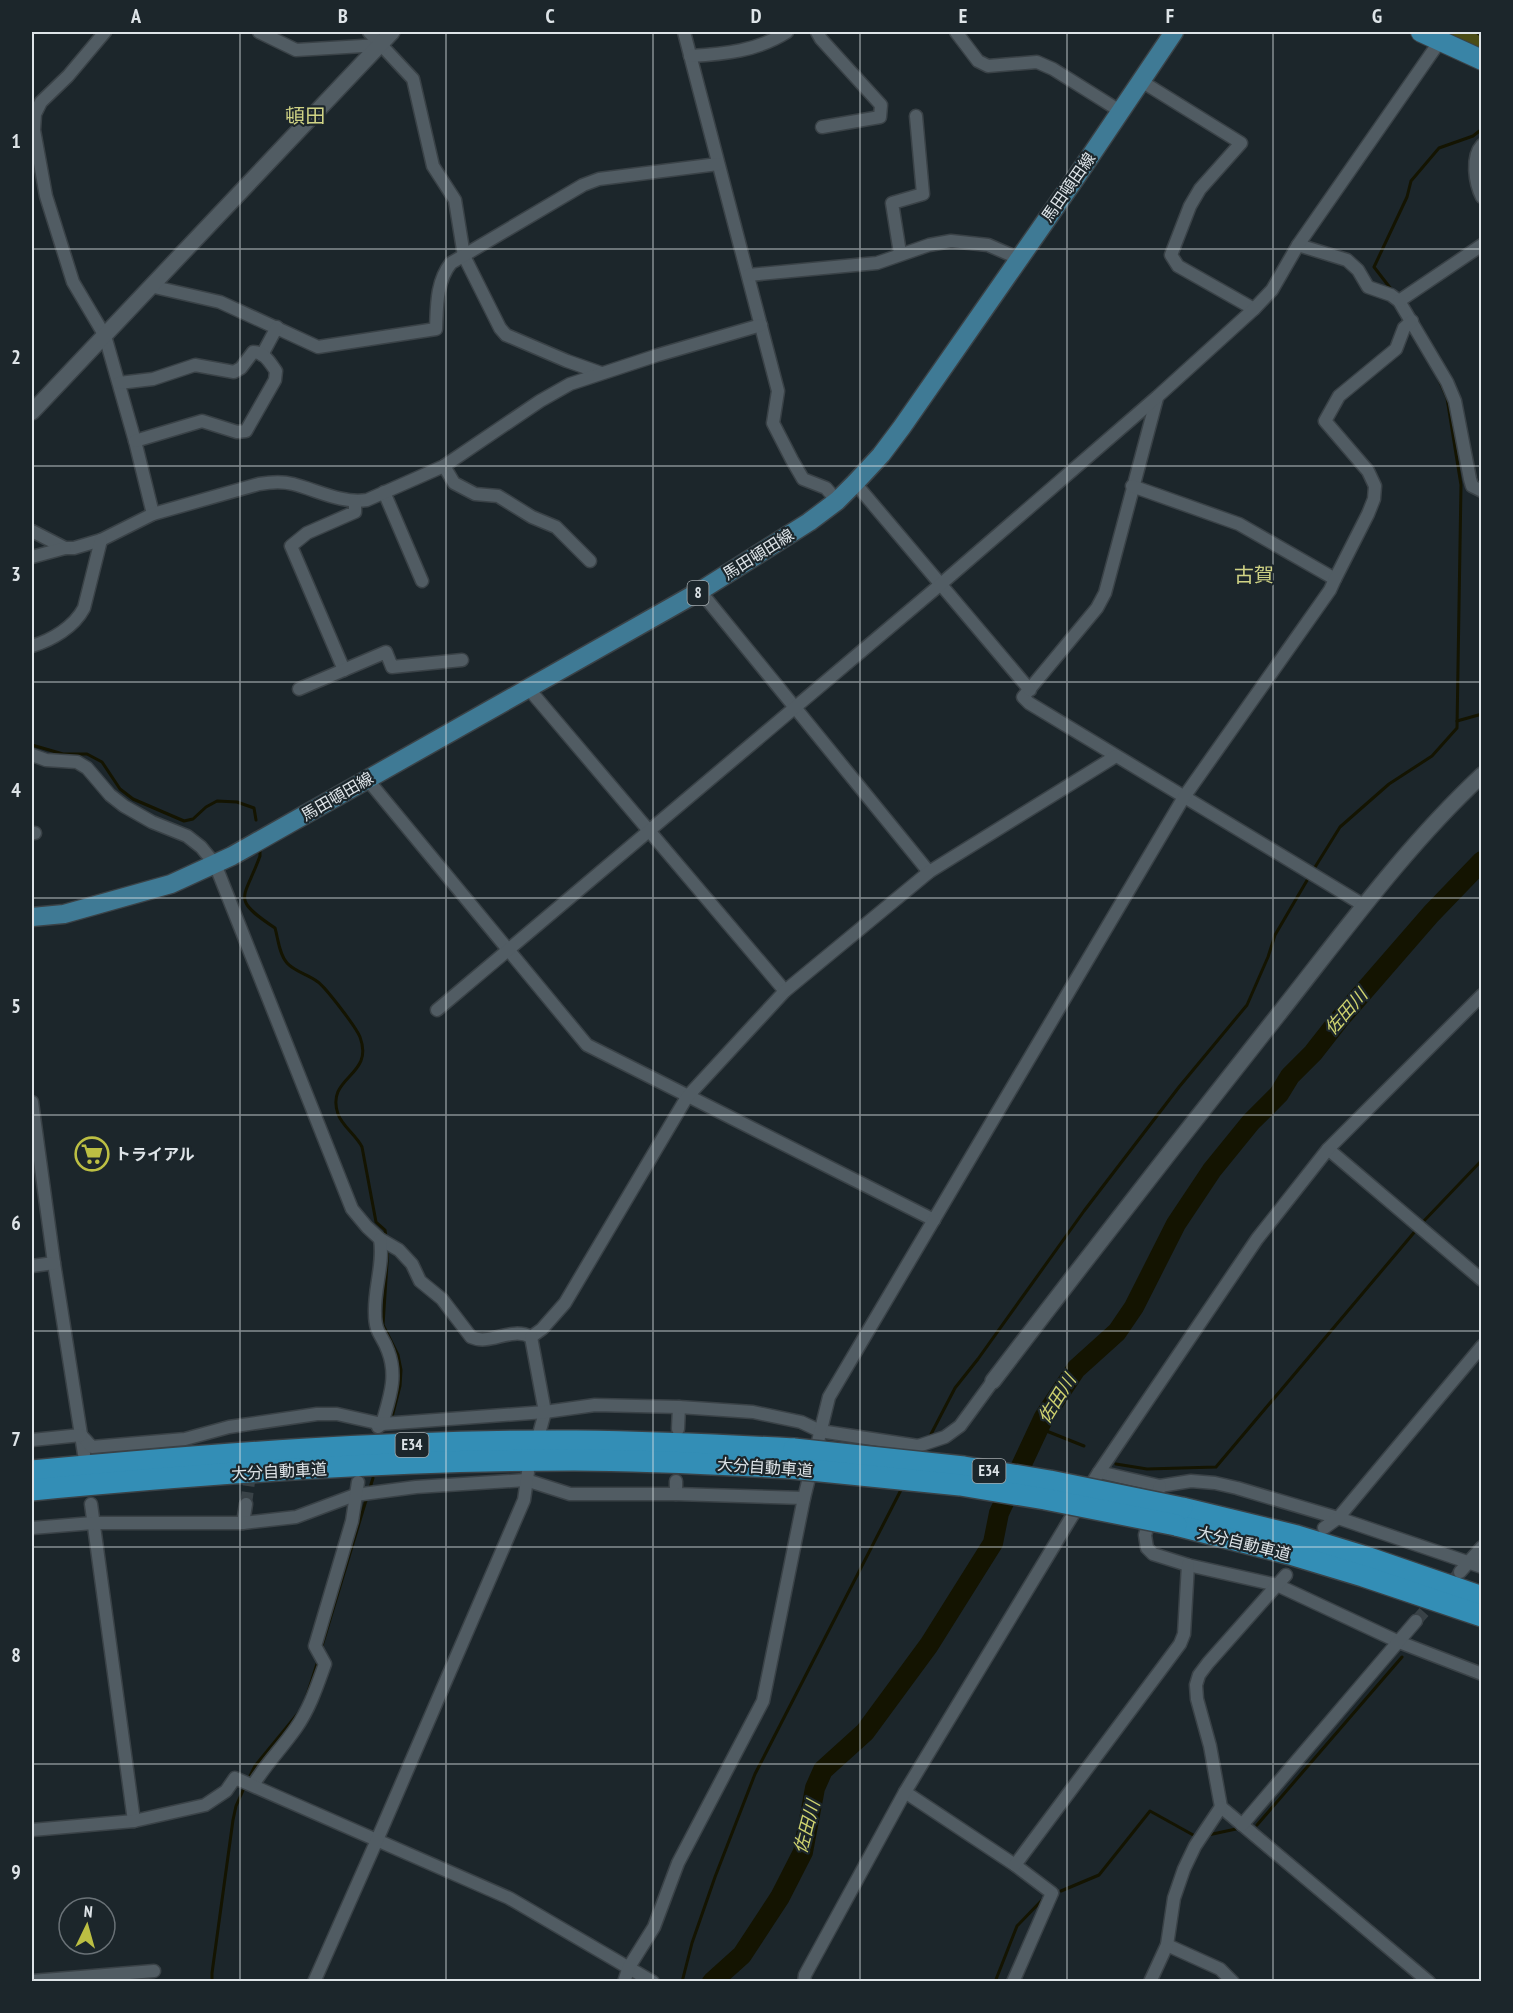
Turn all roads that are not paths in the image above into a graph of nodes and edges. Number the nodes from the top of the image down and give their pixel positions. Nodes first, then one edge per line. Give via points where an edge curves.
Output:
1 (105, 32) edge
2 (259, 32) edge
3 (369, 32) edge
4 (392, 32) edge
5 (684, 32) edge
6 (787, 32) edge
7 (817, 32) edge
8 (956, 32) edge
9 (1174, 32) edge
10 (1421, 32) edge
11 (1440, 41) junction
12 (380, 45) junction
13 (690, 56) junction
14 (1482, 60) edge
15 (1140, 81) junction
16 (1120, 111) junction
17 (916, 116) dead end
18 (822, 127) dead end
19 (1482, 145) edge
20 (718, 164) junction
21 (32, 193) edge
22 (46, 196) junction
23 (1482, 197) edge
24 (1298, 245) junction
25 (1482, 245) edge
26 (900, 253) junction
27 (464, 256) junction
28 (1018, 258) junction
29 (749, 275) junction
30 (150, 286) junction
31 (1399, 301) junction
32 (1254, 309) junction
33 (1412, 321) junction
34 (761, 325) junction
35 (277, 327) junction
36 (105, 336) junction
37 (262, 355) junction
38 (601, 373) junction
39 (118, 383) junction
40 (1157, 397) junction
41 (32, 412) edge
42 (135, 441) junction
43 (444, 466) junction
44 (855, 483) junction
45 (1132, 486) junction
46 (1482, 490) edge
47 (384, 492) junction
48 (837, 501) junction
49 (355, 502) junction
50 (153, 514) junction
51 (32, 531) edge
52 (101, 540) junction
53 (65, 548) junction
54 (32, 557) edge
55 (590, 561) dead end
56 (1335, 579) junction
57 (422, 581) dead end
58 (941, 584) junction
59 (700, 591) junction
60 (32, 646) edge
61 (462, 660) dead end
62 (344, 670) junction
63 (528, 688) junction
64 (299, 689) dead end
65 (1030, 690) junction
66 (794, 709) junction
67 (32, 755) edge
68 (1116, 756) junction
69 (1482, 776) edge
70 (367, 779) junction
71 (1184, 797) junction
72 (649, 831) junction
73 (215, 864) junction
74 (929, 872) junction
75 (1365, 906) junction
76 (32, 917) edge
77 (508, 951) junction
78 (785, 991) junction
79 (1482, 995) edge
80 (437, 1010) dead end
81 (687, 1097) junction
82 (32, 1102) edge
83 (1328, 1149) junction
84 (934, 1220) junction
85 (384, 1241) junction
86 (54, 1263) junction
87 (32, 1266) edge
88 (1482, 1280) edge
89 (531, 1337) junction
90 (1482, 1346) edge
91 (993, 1381) joint
92 (679, 1407) junction
93 (545, 1412) junction
94 (384, 1425) junction
95 (678, 1429) dead end
96 (820, 1431) junction
97 (539, 1434) dead end
98 (81, 1435) junction
99 (32, 1440) edge
100 (84, 1454) dead end
101 (792, 1459) junction
102 (32, 1472) edge
103 (1099, 1472) junction
104 (527, 1476) junction
105 (358, 1482) dead end
106 (1160, 1486) junction
107 (32, 1491) edge
108 (364, 1494) junction
109 (804, 1498) junction
110 (91, 1504) dead end
111 (246, 1504) tunnel mouth
112 (1179, 1516) junction
113 (1338, 1518) junction
114 (93, 1523) junction
115 (243, 1523) junction
116 (32, 1527) edge
117 (1324, 1528) dead end
118 (1482, 1547) edge
119 (1469, 1562) junction
120 (1188, 1565) junction
121 (1482, 1567) edge
122 (1460, 1572) tunnel mouth
123 (1286, 1575) dead end
124 (1276, 1585) junction
125 (1482, 1597) edge
126 (1482, 1616) edge
127 (1416, 1621) tunnel mouth
128 (1399, 1642) junction
129 (1482, 1674) edge
130 (247, 1783) junction
131 (905, 1792) junction
132 (1221, 1807) junction
133 (134, 1821) junction
134 (1242, 1825) junction
135 (32, 1830) edge
136 (377, 1840) junction
137 (1015, 1865) junction
138 (1167, 1945) junction
139 (627, 1966) junction
140 (154, 1971) dead end
141 (32, 1981) edge
142 (314, 1982) edge
143 (618, 1982) edge
144 (624, 1982) edge
145 (653, 1982) edge
146 (804, 1982) edge
147 (1013, 1982) edge
148 (1150, 1982) edge
149 (1233, 1982) edge
150 (1429, 1982) edge

1 - 22 street via 41,102 35,114 34,130
2 - 12 street via 296,50
3 - 12 street
4 - 12 street
5 - 13 street
6 - 13 street via 735,53
7 - 18 street via 881,105 880,117
8 - 16 street via 978,60 988,66 1037,62
9 - 15 main road, 馬田頓田線 / 8
10 - 11 highway
11 - 14 highway
11 - 24 street
12 - 27 street via 413,79 433,166 455,200
12 - 30 street
13 - 20 street
15 - 16 main road, 馬田頓田線 / 8
15 - 32 street via 1241,143 1200,189 1171,255 1178,266
16 - 28 main road, 馬田頓田線 / 8
17 - 26 street via 923,194 892,203
19 - 23 street via 1475,161
20 - 27 street via 599,179
20 - 29 street
21 - 22 street
22 - 36 street via 73,282
24 - 31 street via 1347,260 1368,288
24 - 32 street via 1272,290
25 - 31 street
26 - 28 street via 951,241 988,245
26 - 29 street via 877,263
27 - 35 street via 443,273 436,329 318,347
27 - 38 street via 506,335
28 - 44 main road, 馬田頓田線 / 8 via 902,428
29 - 34 street
30 - 35 street via 220,302
30 - 36 street
31 - 33 street
32 - 40 street
33 - 46 street via 1448,382 1472,486
33 - 56 street via 1404,328 1396,349 1339,396 1324,421 1368,471 1375,486 1368,514
34 - 38 street
34 - 48 street via 778,391 773,423 803,479 826,488
35 - 37 street
36 - 39 street
36 - 41 street
37 - 39 street via 257,351 250,353 234,372 195,365 153,379
37 - 42 street via 277,375 246,431 202,421
38 - 43 street via 540,401
39 - 42 street
40 - 45 street
40 - 58 street
42 - 50 street
43 - 47 street
43 - 55 street via 454,483 475,494 498,496 556,527
44 - 48 main road, 馬田頓田線 / 8
44 - 58 street
45 - 56 street via 1239,524
45 - 65 street via 1105,593
47 - 49 street
47 - 57 street
48 - 59 main road, 馬田頓田線 / 8
49 - 50 street via 275,482
49 - 62 street via 354,512 307,533 291,546
50 - 52 street
51 - 53 street
52 - 53 street
52 - 60 street via 80,616 69,627
53 - 54 street
56 - 71 street
58 - 65 street
58 - 66 street
59 - 63 main road, 馬田頓田線 / 8
59 - 66 street
61 - 62 street via 392,667 386,652
62 - 64 street
63 - 70 main road, 馬田頓田線 / 8
63 - 72 street
65 - 68 street via 1023,697 1029,703
66 - 72 street
66 - 74 street
67 - 73 street via 77,762 124,806 187,836
68 - 71 street
68 - 74 street
69 - 75 street via 1451,804
70 - 73 main road, 馬田頓田線 / 8
70 - 77 street
71 - 75 street
71 - 84 street
72 - 77 street
72 - 78 street
73 - 76 main road, 馬田頓田線 / 8 via 171,884 121,899 64,914
73 - 85 street via 352,1209
74 - 78 street
75 - 91 street
77 - 80 street
77 - 81 street via 587,1045
78 - 81 street
79 - 83 street
81 - 84 street
81 - 89 street via 565,1303
82 - 86 street
83 - 88 street
83 - 103 street via 1257,1239
84 - 96 street via 829,1397
85 - 89 street via 412,1264 420,1281 442,1299 471,1337 518,1332
85 - 94 street via 375,1311 376,1331 388,1349 393,1367
86 - 87 street
86 - 98 street
89 - 93 street
90 - 113 street
91 - 96 street via 960,1426 945,1437 918,1446
92 - 93 street via 595,1406
92 - 95 street
92 - 96 street via 753,1412 801,1422
93 - 94 street
93 - 97 street
94 - 98 street via 337,1414 317,1414 229,1427 185,1439 92,1447
96 - 109 street
98 - 99 street
98 - 100 street
101 - 102 highway, 大分自動車道 / E34 via 695,1444 464,1443 258,1453
101 - 107 highway, 大分自動車道 / E34 via 475,1461 236,1473
101 - 112 highway, 大分自動車道 / E34, bridge
103 - 106 street
103 - 131 street
104 - 108 street
104 - 109 street via 570,1494 676,1488
104 - 136 street via 524,1500
105 - 108 street
106 - 113 street via 1191,1481 1215,1483
106 - 120 street via 1145,1535 1147,1548 1153,1554
108 - 115 street via 296,1517
108 - 130 street via 352,1521 315,1646 325,1664 310,1704 295,1729
109 - 139 street via 763,1701 678,1863 654,1928
110 - 114 street
111 - 115 street
112 - 125 highway, 大分自動車道 / E34 via 1297,1536
112 - 126 highway, 大分自動車道 / E34
113 - 117 street
113 - 119 street
114 - 115 street
114 - 116 street
114 - 133 street
118 - 119 street
119 - 121 street
119 - 122 street
120 - 124 street
120 - 137 street via 1180,1644
123 - 124 street
124 - 128 street
124 - 132 street via 1208,1663 1196,1685
127 - 128 street
128 - 129 street
128 - 134 street
130 - 133 street via 235,1778 226,1791 205,1805
130 - 136 street
131 - 137 street
131 - 146 street via 825,1935
132 - 134 street
132 - 138 street via 1184,1869 1174,1898
133 - 135 street
134 - 150 street
136 - 139 street via 509,1898
136 - 142 street
137 - 147 street via 1052,1893
138 - 148 street
138 - 149 street via 1220,1970
139 - 143 street
139 - 144 street
139 - 145 street
140 - 141 street

